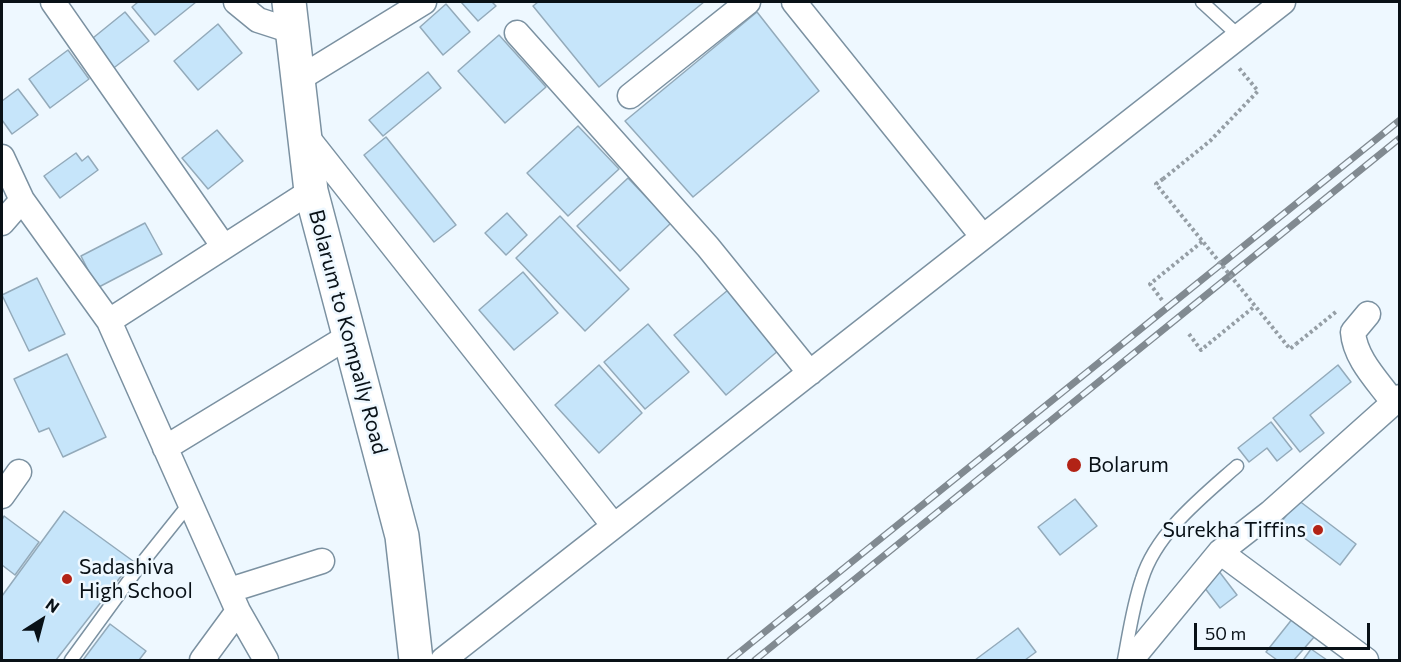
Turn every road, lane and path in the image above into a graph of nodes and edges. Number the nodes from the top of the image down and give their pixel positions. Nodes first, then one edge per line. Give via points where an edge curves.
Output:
1 (53, 2) edge
2 (236, 2) edge
3 (424, 2) edge
4 (748, 2) edge
5 (794, 2) edge
6 (1202, 2) edge
7 (1282, 2) edge
8 (290, 16) edge
9 (517, 33) dead end
10 (1231, 42) junction
11 (297, 80) junction
12 (630, 96) dead end
13 (307, 136) junction
14 (2, 157) edge
15 (311, 191) junction
16 (22, 201) junction
17 (2, 223) edge
18 (983, 237) junction
19 (1203, 241) junction
20 (224, 247) junction
21 (1162, 300) dead end
22 (1255, 306) junction
23 (1341, 308) dead end
24 (1368, 314) dead end
25 (109, 321) junction
26 (1189, 334) dead end
27 (349, 336) junction
28 (810, 373) junction
29 (1396, 400) edge
30 (165, 448) junction
31 (1237, 466) dead end
32 (19, 472) dead end
33 (2, 496) edge
34 (190, 503) junction
35 (614, 526) junction
36 (1220, 552) junction
37 (322, 561) dead end
38 (234, 600) junction
39 (71, 660) edge
40 (202, 660) edge
41 (266, 660) edge
42 (416, 660) edge
43 (443, 660) edge
44 (1124, 660) edge
45 (1131, 660) edge
46 (1366, 660) edge

1 - 20 street
2 - 8 street via 258,20
3 - 11 street
4 - 12 street
5 - 18 street
6 - 10 lane
7 - 10 street
8 - 11 main road, Bolarum to Kompally Road
9 - 28 street via 708,248
10 - 18 street
10 - 19 path, bridge via 1258,91 1210,141 1156,184
11 - 13 main road, Bolarum to Kompally Road
13 - 15 main road, Bolarum to Kompally Road
13 - 35 street
14 - 16 street
15 - 20 street
15 - 27 main road, Bolarum to Kompally Road
16 - 17 street
16 - 25 street
18 - 28 street
19 - 21 path via 1150,284
19 - 22 path, bridge
20 - 25 street
22 - 23 path, bridge via 1290,349
22 - 26 path via 1201,350
24 - 29 street via 1353,332 1354,343 1358,354
25 - 30 street
27 - 30 street
27 - 42 main road, Bolarum to Kompally Road via 402,536
28 - 35 street
29 - 36 street via 1270,513
30 - 34 street
31 - 44 lane via 1205,494 1157,549 1142,578
32 - 33 street
34 - 38 street
34 - 39 lane
35 - 43 street
36 - 45 street
36 - 46 street
37 - 38 street
38 - 40 street
38 - 41 street

